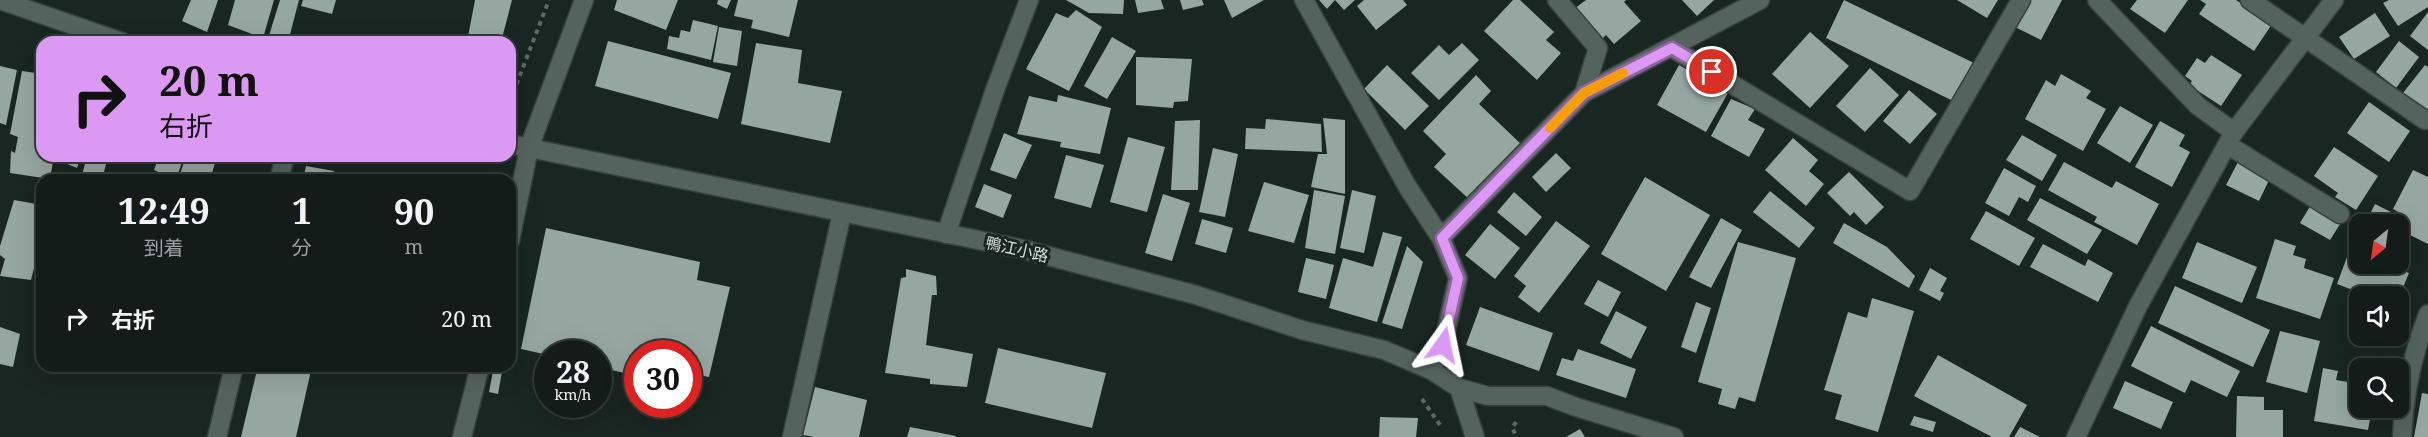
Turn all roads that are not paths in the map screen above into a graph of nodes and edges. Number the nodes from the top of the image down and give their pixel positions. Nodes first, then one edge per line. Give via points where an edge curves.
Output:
1 (0, 0) edge
2 (584, 0) edge
3 (1029, 0) edge
4 (1304, 0) edge
5 (1557, 0) edge
6 (1760, 0) edge
7 (2021, 0) edge
8 (2097, 0) edge
9 (2250, 0) edge
10 (2334, 0) edge
11 (105, 36) edge
12 (2305, 38) junction
13 (1672, 48) junction
14 (1584, 93) junction
15 (2425, 120) dead end
16 (2231, 138) junction
17 (516, 145) edge
18 (529, 148) junction
19 (516, 212) edge
20 (842, 213) junction
21 (2340, 214) dead end
22 (946, 234) junction
23 (1442, 238) junction
24 (2428, 314) edge
25 (1431, 370) junction
26 (233, 372) edge
27 (478, 372) edge
28 (1460, 388) junction
29 (218, 437) edge
30 (462, 437) edge
31 (792, 437) edge
32 (1475, 437) edge
33 (1674, 437) edge
34 (2076, 437) edge
35 (2402, 437) edge

1 - 11 street
2 - 18 street
3 - 22 street
4 - 23 street via 1407,186
5 - 14 street via 1598,48
6 - 13 street
7 - 13 street via 1910,191
8 - 16 street
9 - 12 street
10 - 12 street
12 - 15 street
12 - 16 street
13 - 14 street
14 - 23 street
16 - 21 street
16 - 34 street via 2138,306
17 - 18 street, 鴨江小路
18 - 19 street
18 - 20 street, 鴨江小路
20 - 22 street, 鴨江小路
20 - 31 street
22 - 25 street, 鴨江小路 via 1022,249 1196,296 1302,330 1384,350
23 - 25 street via 1458,278 1443,345
24 - 35 street via 2404,399
25 - 28 street, 鴨江小路
26 - 29 street
27 - 30 street
28 - 32 street
28 - 33 street, 鴨江小路 via 1488,396 1547,396

